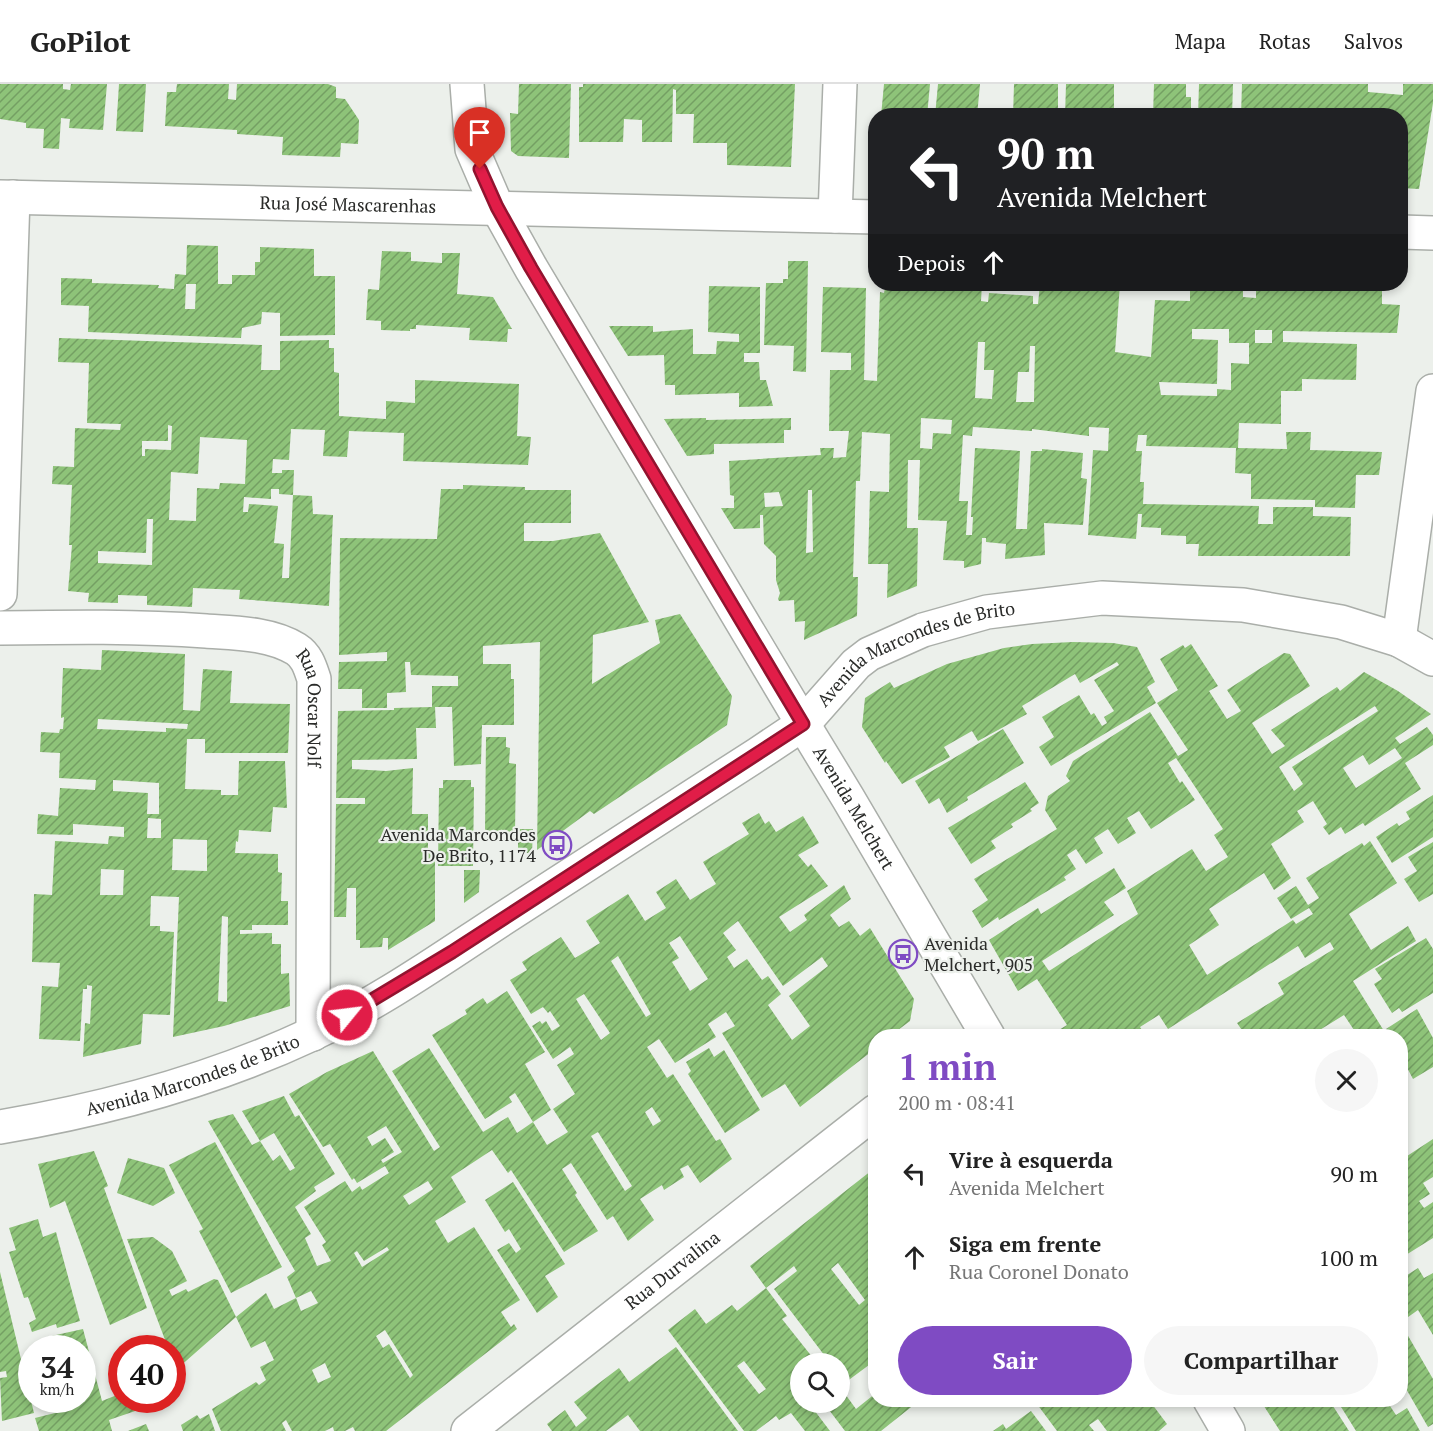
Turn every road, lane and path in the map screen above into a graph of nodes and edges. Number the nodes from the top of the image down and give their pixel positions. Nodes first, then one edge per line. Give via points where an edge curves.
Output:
1 (467, 84) edge
2 (840, 84) edge
3 (7, 197) edge
4 (497, 207) junction
5 (835, 216) junction
6 (868, 217) edge
7 (1408, 232) edge
8 (1433, 233) edge
9 (1433, 391) edge
10 (0, 594) edge
11 (0, 628) edge
12 (1399, 640) junction
13 (1433, 659) edge
14 (803, 724) junction
15 (978, 1029) edge
16 (313, 1034) junction
17 (868, 1117) edge
18 (0, 1126) edge
19 (1214, 1407) edge
20 (468, 1431) edge
21 (1228, 1431) edge

1 - 4 street, Avenida Melchert via 472,149
2 - 5 street
3 - 4 street, Rua José Mascarenhas
3 - 10 street
4 - 5 street, Rua José Mascarenhas
4 - 14 street, Avenida Melchert
5 - 6 street, Rua José Mascarenhas
7 - 8 street
9 - 12 street
11 - 16 street, Rua Oscar Nolf via 152,627 243,634 283,643 306,657 314,679
12 - 13 street, Avenida Marcondes de Brito
12 - 14 street, Avenida Marcondes de Brito via 1341,622 1243,605 1102,598 987,612 923,630 869,654
14 - 15 street, Avenida Melchert
14 - 16 street, Avenida Marcondes de Brito via 452,952
16 - 18 street, Avenida Marcondes de Brito via 217,1073 152,1093 60,1117
17 - 20 street, Rua Durvalina
19 - 21 street

